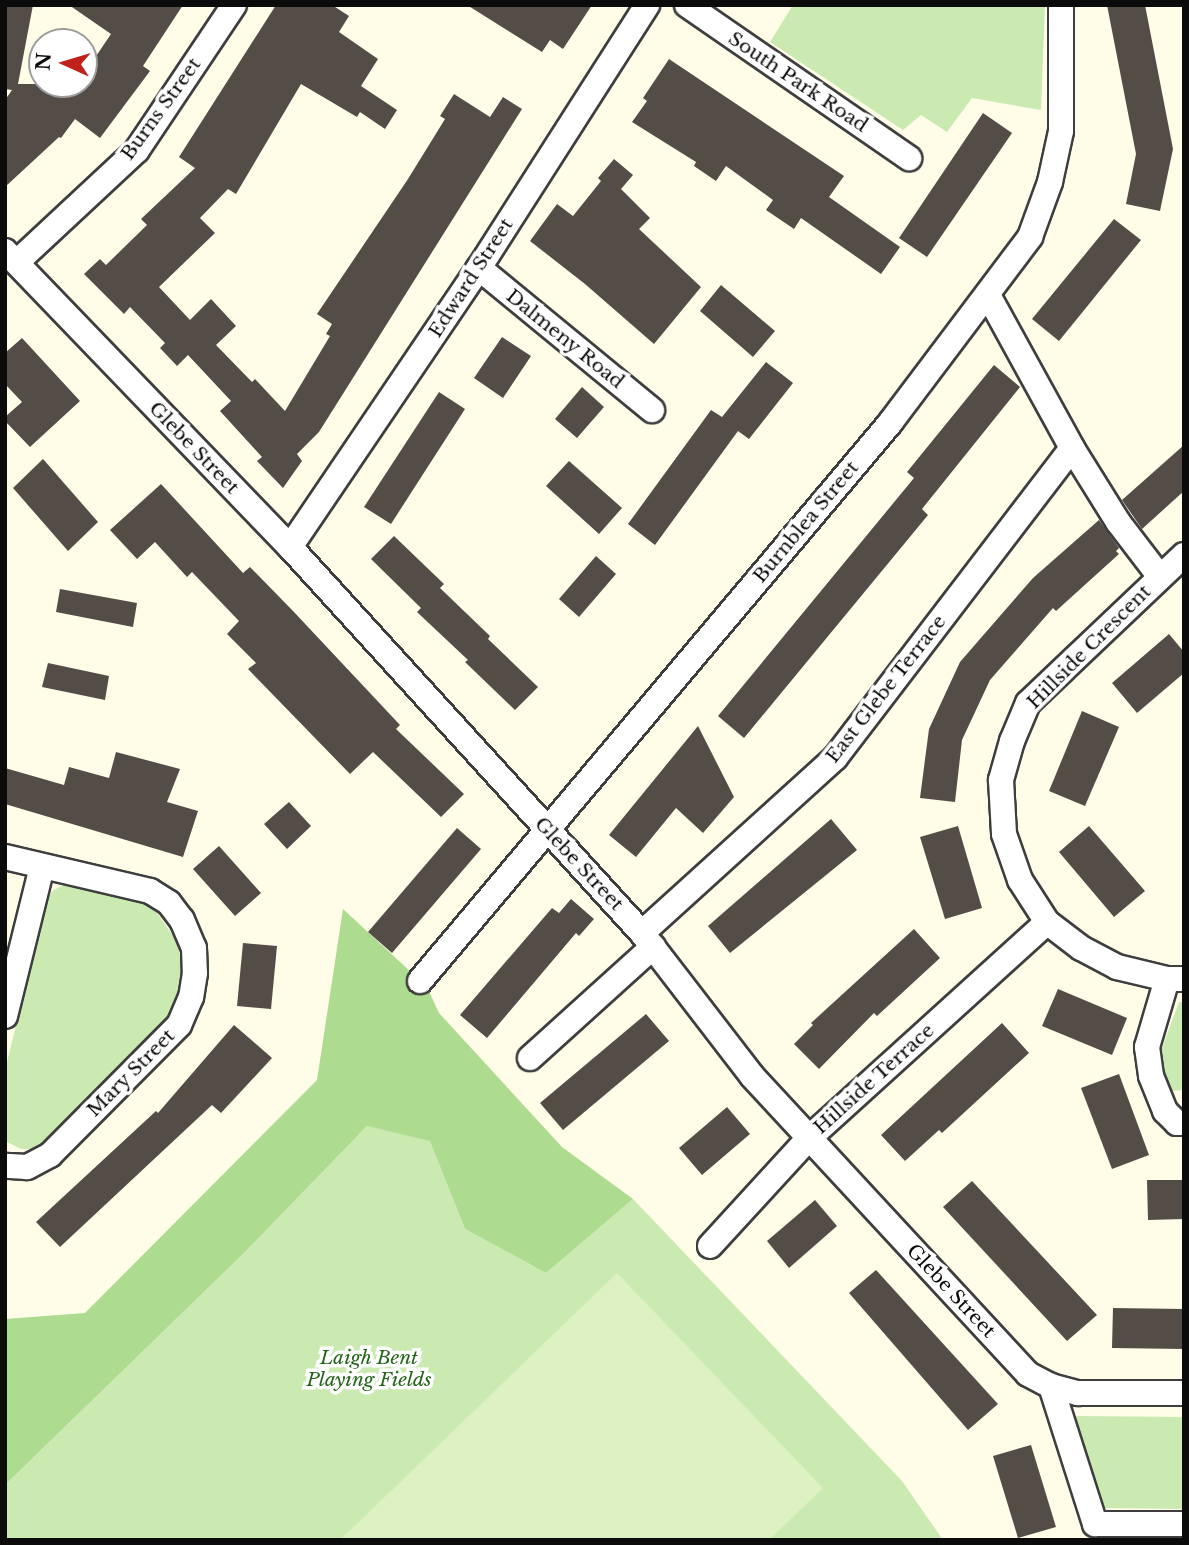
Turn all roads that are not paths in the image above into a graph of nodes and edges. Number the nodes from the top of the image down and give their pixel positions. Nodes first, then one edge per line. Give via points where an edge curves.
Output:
1 (234, 5) edge
2 (647, 5) edge
3 (687, 5) edge
4 (1061, 5) edge
5 (909, 158) dead end
6 (11, 257) edge
7 (479, 268) junction
8 (988, 295) junction
9 (652, 410) dead end
10 (1072, 448) junction
11 (290, 547) junction
12 (1184, 555) edge
13 (1160, 577) junction
14 (548, 831) junction
15 (5, 857) edge
16 (42, 866) junction
17 (1047, 922) junction
18 (648, 940) junction
19 (1175, 979) edge
20 (420, 981) dead end
21 (5, 1016) edge
22 (530, 1058) dead end
23 (1184, 1123) edge
24 (809, 1138) junction
25 (5, 1166) edge
26 (710, 1246) dead end
27 (1051, 1386) junction
28 (1184, 1393) edge
29 (1184, 1524) edge

1 - 6 street, Burns Street via 136,150
2 - 7 street, Edward Street
3 - 5 street, South Park Road
4 - 8 street, Burnblea Street via 1061,131 1050,182 1030,237
6 - 11 street, Glebe Street
7 - 9 street, Dalmeny Road
7 - 11 street, Edward Street
8 - 10 street
8 - 14 street, Burnblea Street via 890,423
10 - 13 street via 1118,522
10 - 18 street, East Glebe Terrace via 835,758
11 - 14 street, Glebe Street
12 - 13 street, Hillside Crescent
13 - 17 street, Hillside Crescent via 1028,703 1012,741 1002,780 1004,834 1020,880
14 - 18 street, Glebe Street
14 - 20 street, Burnblea Street
15 - 16 street, Mary Street
16 - 21 street
16 - 25 street, Mary Street via 149,891 169,903 194,948 195,973 179,1025 50,1155 27,1167
17 - 19 street, Hillside Crescent via 1117,967
17 - 24 street, Hillside Terrace
18 - 22 street, East Glebe Terrace
18 - 24 street, Glebe Street via 752,1076
19 - 23 street via 1147,1047 1151,1076 1166,1111 1177,1123
24 - 26 street, Hillside Terrace
24 - 27 street, Glebe Street via 1028,1374
27 - 28 street, Glebe Street via 1077,1393
27 - 29 street via 1095,1524

